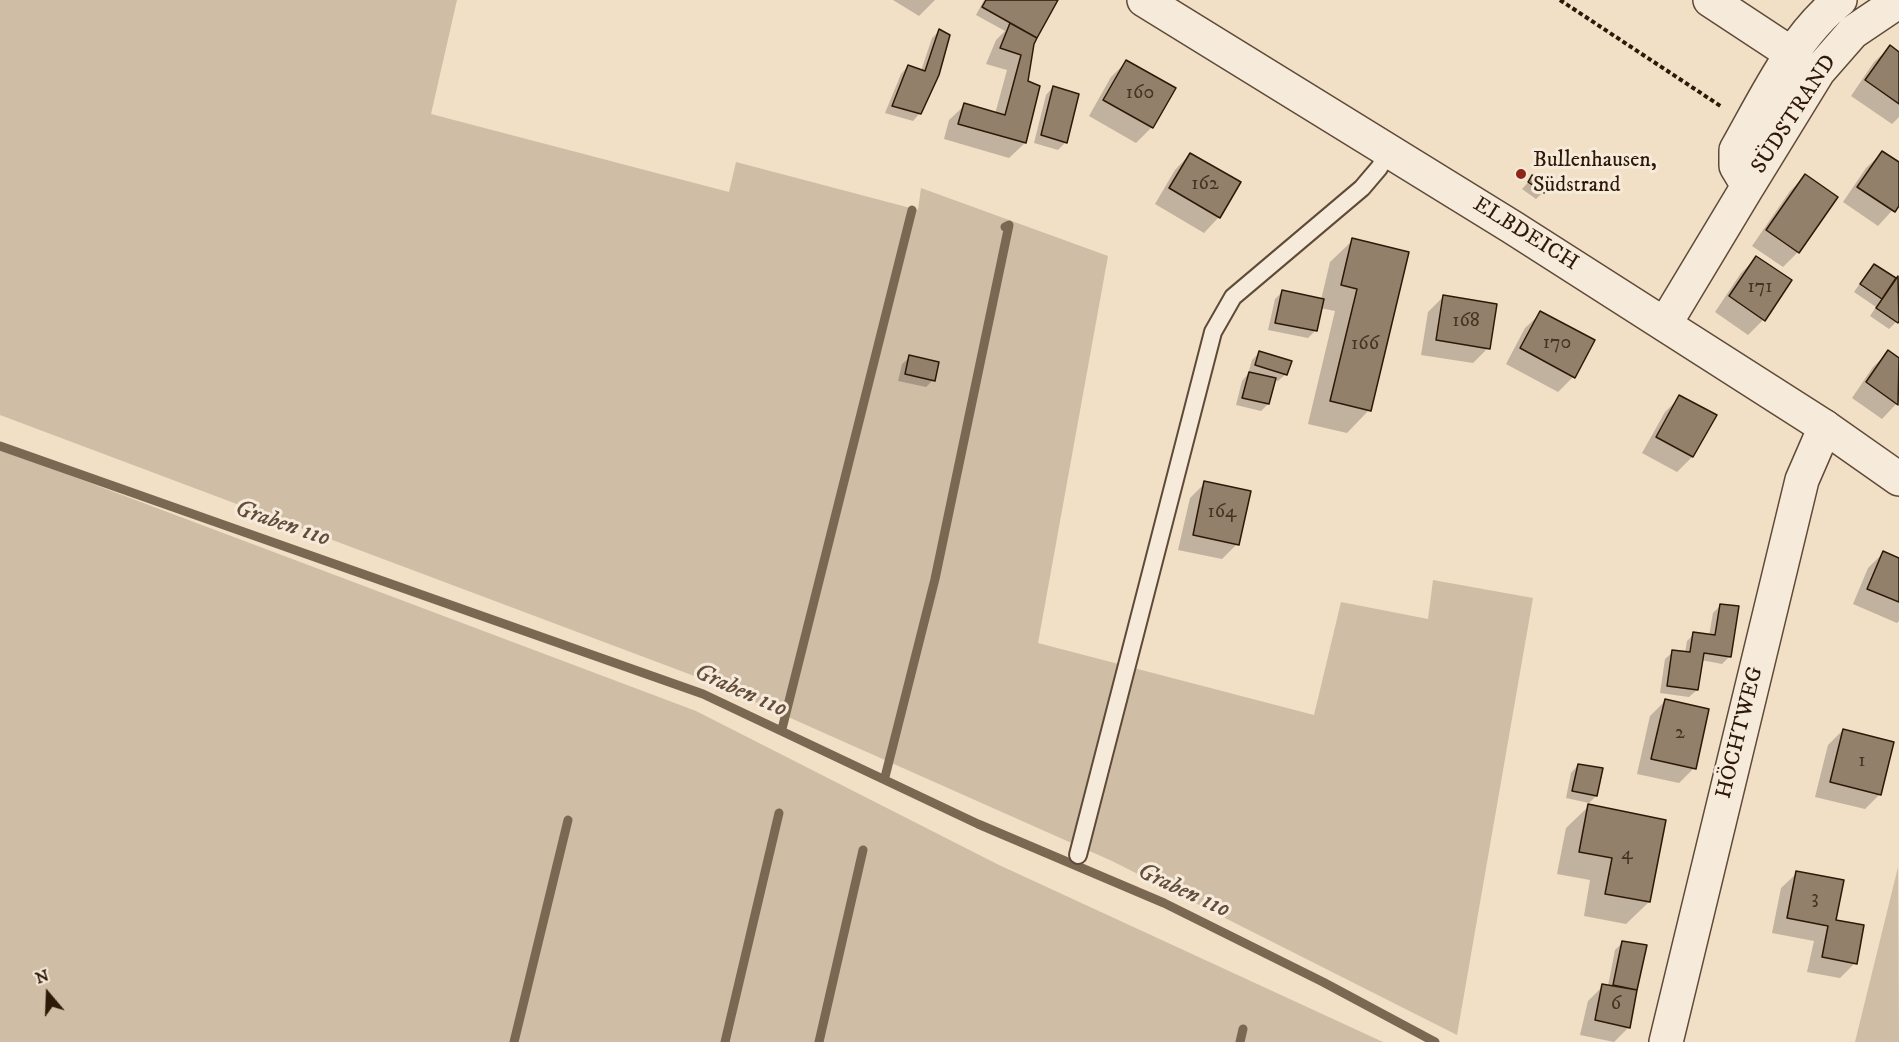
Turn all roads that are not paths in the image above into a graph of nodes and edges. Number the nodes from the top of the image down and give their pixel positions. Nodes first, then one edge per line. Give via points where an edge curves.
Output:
1 (1144, 0) edge
2 (1840, 0) edge
3 (1899, 1) edge
4 (1724, 4) edge
5 (1792, 54) junction
6 (1389, 151) junction
7 (1748, 186) junction
8 (1665, 324) junction
9 (1825, 427) junction
10 (1899, 479) edge
11 (1078, 855) dead end
12 (1666, 1042) edge

1 - 6 street, ELBDEICH
2 - 5 street, SÜDSTRAND
3 - 7 street, SÜDSTRAND via 1853,32 1818,72
4 - 5 street, SÜDSTRAND
5 - 7 street, SÜDSTRAND via 1736,150 1736,166
6 - 8 street, ELBDEICH
6 - 11 lane via 1362,188 1233,297 1213,332
7 - 8 street, SÜDSTRAND
8 - 9 street, ELBDEICH
9 - 10 street, ELBDEICH
9 - 12 street, HÖCHTWEG via 1802,480

